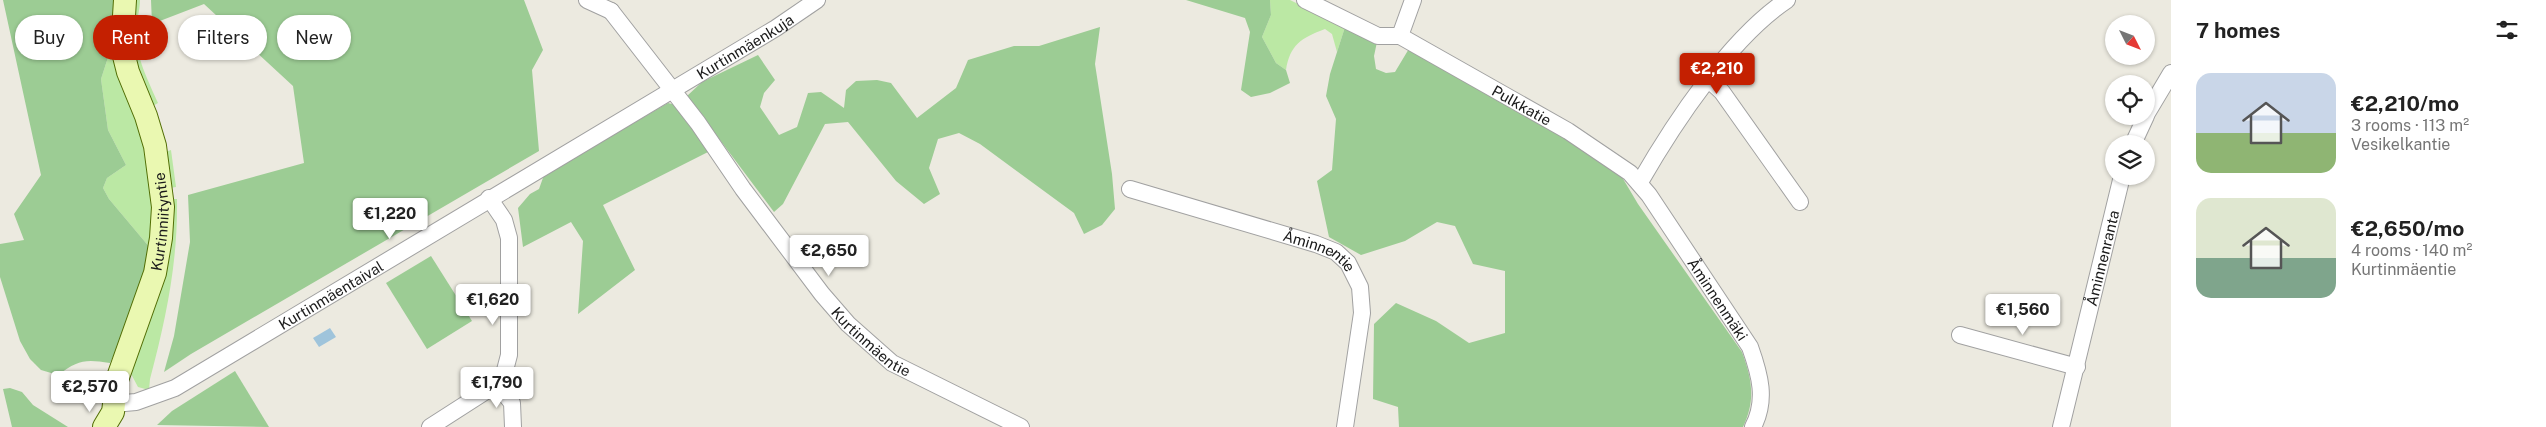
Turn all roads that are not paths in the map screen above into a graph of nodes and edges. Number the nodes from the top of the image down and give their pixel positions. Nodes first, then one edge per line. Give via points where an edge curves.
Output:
1 (125, 0) edge
2 (588, 0) edge
3 (817, 0) edge
4 (1305, 0) edge
5 (1413, 0) edge
6 (1787, 0) edge
7 (615, 6) edge
8 (1400, 36) junction
9 (2171, 73) edge
10 (1709, 80) junction
11 (672, 90) junction
12 (2155, 101) edge
13 (1640, 182) junction
14 (2120, 185) edge
15 (1130, 189) dead end
16 (489, 198) junction
17 (1800, 202) dead end
18 (1960, 335) dead end
19 (2077, 368) junction
20 (497, 384) junction
21 (112, 418) edge
22 (430, 427) edge
23 (513, 427) edge
24 (1021, 427) edge
25 (1345, 427) edge
26 (1753, 427) edge
27 (2061, 427) edge

1 - 21 street, Kurtinniityntie via 122,48 156,146 163,207 155,273 117,380
2 - 7 street
3 - 11 street, Kurtinmäenkuja
4 - 8 street via 1378,36
5 - 8 street
6 - 10 street via 1747,35
7 - 11 street, Kurtinmäentie
8 - 13 street, Pulkkatie via 1568,131
9 - 12 street
10 - 13 street via 1669,130
10 - 17 street via 1722,92
11 - 16 street, Kurtinmäentaival
11 - 24 street, Kurtinmäentie via 822,294 870,346 892,363
13 - 26 street, Åminnenmäki via 1750,347 1762,393
14 - 19 street, Åminnenranta
15 - 25 street, Åminnentie via 1316,244 1336,252 1348,263 1360,287 1362,313
16 - 20 street via 504,220 508,238 509,355 504,374
16 - 21 street, Kurtinmäentaival via 175,388 136,402
18 - 19 street
19 - 27 street, Åminnenranta
20 - 22 street
20 - 23 street via 512,404

